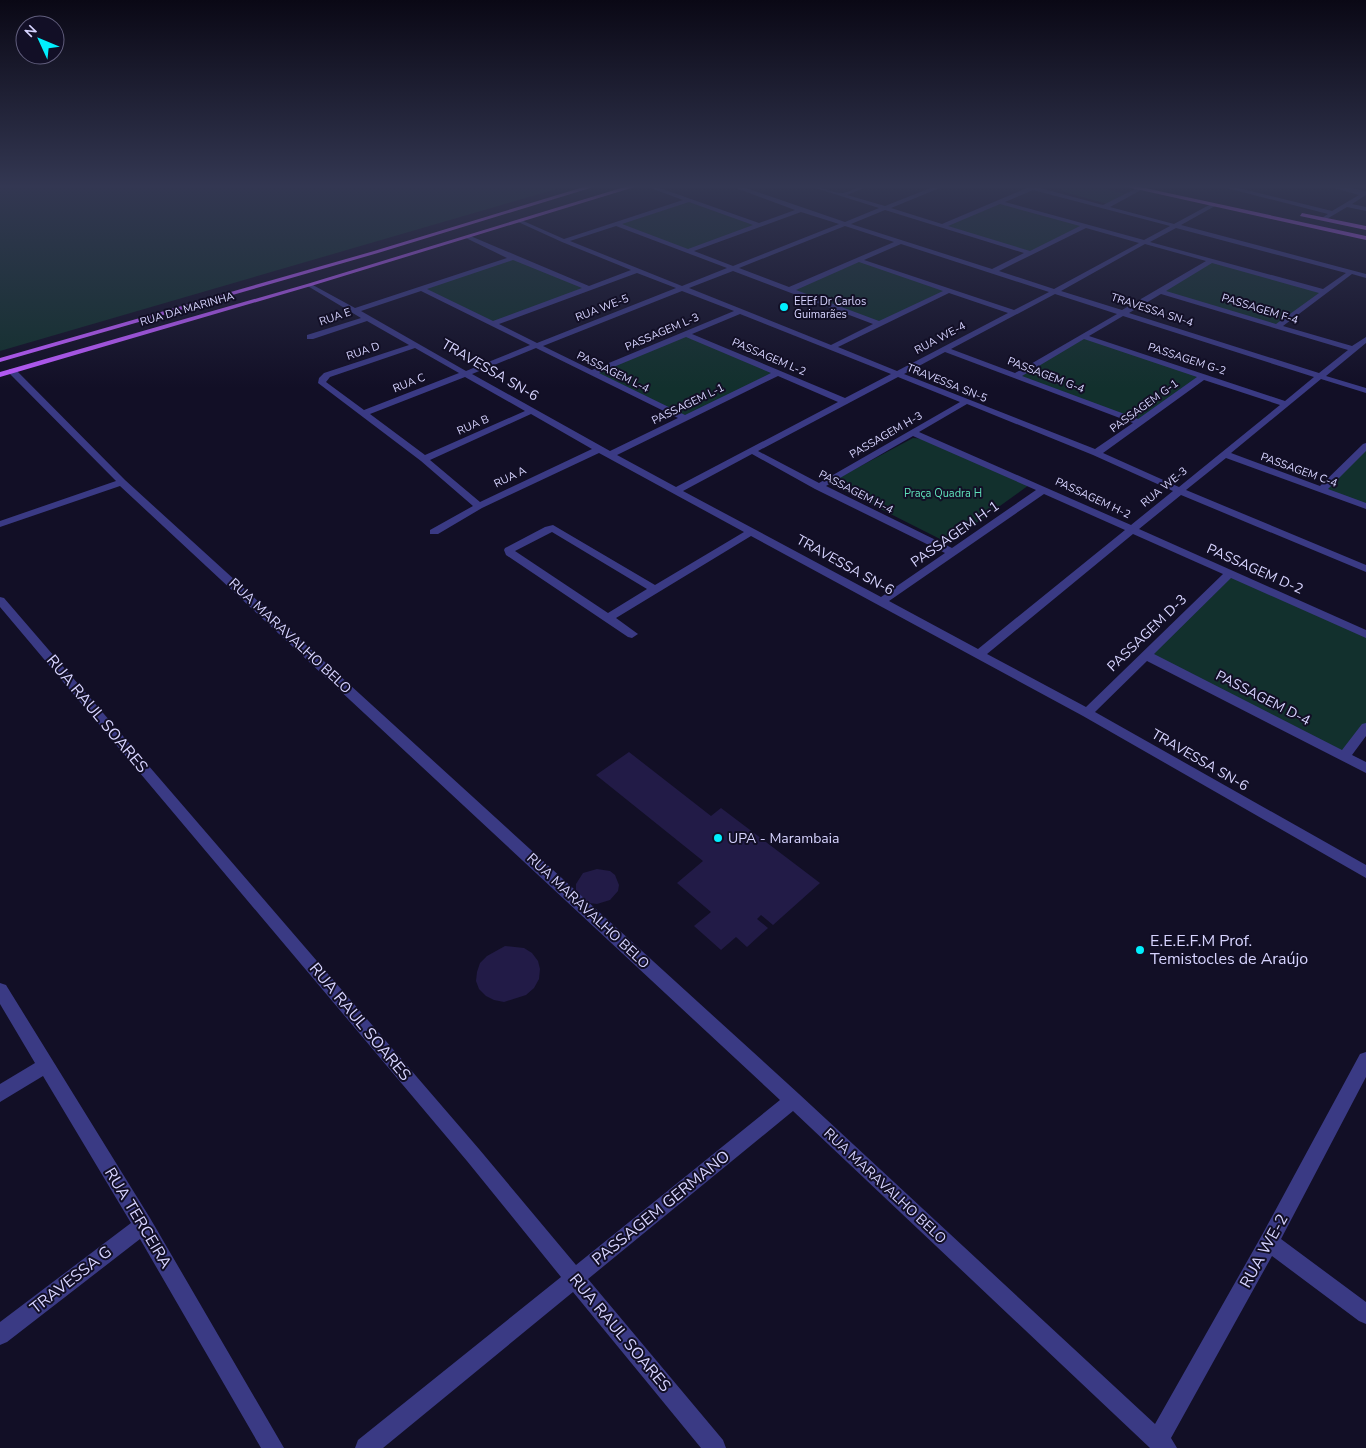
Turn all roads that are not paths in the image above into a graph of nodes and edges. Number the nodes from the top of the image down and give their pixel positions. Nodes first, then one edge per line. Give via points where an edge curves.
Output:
1 (371, 253) edge
2 (401, 253) edge
3 (415, 253) edge
4 (501, 253) edge
5 (594, 253) edge
6 (692, 253) edge
7 (773, 253) edge
8 (875, 253) edge
9 (934, 253) edge
10 (1030, 253) edge
11 (1125, 253) edge
12 (1181, 253) edge
13 (1277, 253) edge
14 (513, 258) junction
15 (858, 260) junction
16 (1211, 260) junction
17 (733, 268) junction
18 (638, 270) junction
19 (994, 271) junction
20 (1351, 272) junction
21 (336, 276) junction
22 (1366, 276) edge
23 (309, 285) junction
24 (682, 287) junction
25 (588, 288) junction
26 (422, 289) junction
27 (790, 290) junction
28 (950, 290) junction
29 (1055, 291) junction
30 (1160, 291) junction
31 (1324, 292) junction
32 (354, 311) junction
33 (741, 311) junction
34 (1013, 312) junction
35 (1121, 312) junction
36 (367, 318) junction
37 (495, 323) junction
38 (880, 324) junction
39 (1278, 326) junction
40 (686, 334) junction
41 (1080, 336) junction
42 (310, 337) dead end
43 (1366, 339) edge
44 (416, 345) junction
45 (533, 345) junction
46 (832, 348) junction
47 (944, 349) junction
48 (1353, 349) junction
49 (0, 360) edge
50 (6, 373) edge
51 (464, 373) junction
52 (777, 373) junction
53 (591, 374) junction
54 (896, 374) junction
55 (1016, 376) junction
56 (1204, 376) junction
57 (1320, 376) junction
58 (1366, 391) edge
59 (844, 402) junction
60 (965, 402) junction
61 (1286, 404) junction
62 (531, 411) junction
63 (363, 414) junction
64 (684, 418) junction
65 (1139, 422) junction
66 (914, 433) junction
67 (1366, 446) edge
68 (599, 449) junction
69 (752, 451) junction
70 (1096, 453) junction
71 (1224, 454) junction
72 (610, 455) junction
73 (424, 459) junction
74 (122, 482) junction
75 (818, 486) junction
76 (1044, 489) junction
77 (677, 490) junction
78 (1321, 490) junction
79 (1180, 491) junction
80 (479, 506) junction
81 (1366, 506) edge
82 (0, 524) edge
83 (1132, 530) junction
84 (752, 531) junction
85 (434, 532) dead end
86 (951, 552) junction
87 (1366, 569) edge
88 (1229, 574) junction
89 (654, 589) junction
90 (0, 600) edge
91 (881, 602) junction
92 (609, 617) junction
93 (632, 634) dead end
94 (1366, 634) edge
95 (978, 655) junction
96 (1146, 656) junction
97 (1087, 713) junction
98 (1366, 727) edge
99 (1344, 757) junction
100 (1366, 768) edge
101 (1366, 872) edge
102 (0, 990) edge
103 (1366, 1060) edge
104 (46, 1065) junction
105 (0, 1094) edge
106 (793, 1100) junction
107 (142, 1225) junction
108 (1269, 1242) junction
109 (575, 1279) junction
110 (1366, 1314) edge
111 (0, 1335) edge
112 (1162, 1444) edge
113 (273, 1448) edge
114 (366, 1448) edge
115 (716, 1448) edge

1 - 49 main road, RUA DA MARINHA
2 - 21 main road
3 - 21 main road, RUA DA MARINHA
4 - 14 street
5 - 18 street, TRAVESSA SN-5
6 - 17 street
7 - 17 street, RUA WE-5
8 - 15 street
9 - 19 street, TRAVESSA SN-4
10 - 19 street
11 - 29 street, RUA WE-4
12 - 16 street
13 - 20 street
14 - 25 street
14 - 26 street
15 - 27 street
15 - 28 street
16 - 30 street
16 - 31 street
17 - 24 street, RUA WE-5
17 - 27 street
18 - 24 street, TRAVESSA SN-5
18 - 25 street
19 - 29 street, TRAVESSA SN-4
20 - 22 street
20 - 31 street
21 - 23 main road, RUA DA MARINHA
23 - 32 street, TRAVESSA SN-6
23 - 50 main road, RUA DA MARINHA
24 - 33 street, TRAVESSA SN-5
24 - 45 street, RUA WE-5
25 - 37 street
26 - 32 street
26 - 37 street, PASSAGEM L-4
27 - 38 street
28 - 34 street
28 - 38 street
29 - 34 street, RUA WE-4
29 - 35 street, TRAVESSA SN-4
30 - 35 street
30 - 39 street, PASSAGEM F-4
31 - 39 street
32 - 36 street, TRAVESSA SN-6
33 - 40 street, PASSAGEM L-3
33 - 46 street, TRAVESSA SN-5
34 - 47 street, RUA WE-4
35 - 41 street
35 - 57 street, TRAVESSA SN-4
36 - 42 street, RUA E
36 - 44 street, TRAVESSA SN-6
37 - 45 street, PASSAGEM L-4
38 - 46 street
39 - 48 street, PASSAGEM F-4
40 - 52 street, PASSAGEM L-2
40 - 53 street, PASSAGEM L-3
41 - 55 street
41 - 56 street, PASSAGEM G-2
43 - 48 street, RUA WE-3
44 - 51 street, TRAVESSA SN-6
44 - 63 street, RUA D via 322,378 322,383
45 - 51 street, RUA WE-5
45 - 53 street, PASSAGEM L-4
46 - 54 street, TRAVESSA SN-5
47 - 54 street, RUA WE-4
47 - 55 street, PASSAGEM G-4
48 - 57 street, RUA WE-3
50 - 74 street, RUA MARAVALHO BELO
51 - 62 street, TRAVESSA SN-6
51 - 63 street, RUA C
52 - 59 street, PASSAGEM L-2
52 - 64 street, PASSAGEM L-1
53 - 64 street, PASSAGEM L-4
54 - 59 street, RUA WE-4
54 - 60 street, TRAVESSA SN-5
55 - 65 street, PASSAGEM G-4
56 - 61 street, PASSAGEM G-2
56 - 65 street, PASSAGEM G-1
57 - 58 street, TRAVESSA SN-4
57 - 61 street, RUA WE-3
59 - 69 street, RUA WE-4
60 - 66 street, PASSAGEM H-3
60 - 70 street, TRAVESSA SN-5
61 - 71 street, RUA WE-3
62 - 68 street, TRAVESSA SN-6
62 - 73 street, RUA B
63 - 73 street
64 - 72 street, PASSAGEM L-1
65 - 70 street, PASSAGEM G-1
66 - 75 street, PASSAGEM H-3
66 - 76 street, PASSAGEM H-2
67 - 78 street
68 - 72 street, TRAVESSA SN-6
68 - 80 street, RUA A
69 - 75 street, PASSAGEM H-4
69 - 77 street, RUA WE-4
70 - 79 street, TRAVESSA SN-5
71 - 78 street, PASSAGEM C-4
71 - 79 street, RUA WE-3
72 - 77 street, TRAVESSA SN-6
73 - 80 street
74 - 82 street
74 - 106 street, RUA MARAVALHO BELO
75 - 86 street, PASSAGEM H-4
76 - 83 street, PASSAGEM H-2
76 - 86 street, PASSAGEM H-1
77 - 84 street, TRAVESSA SN-6
78 - 81 street, PASSAGEM C-4
79 - 83 street, RUA WE-3
79 - 87 street, TRAVESSA SN-5
80 - 85 street, RUA A
83 - 88 street, PASSAGEM D-2
83 - 95 street, RUA WE-3
84 - 89 street
84 - 91 street, TRAVESSA SN-6
86 - 91 street, PASSAGEM H-1
88 - 94 street, PASSAGEM D-2
88 - 96 street, PASSAGEM D-3
89 - 92 street
89 - 92 street via 553,528 509,550
90 - 109 street, RUA RAUL SOARES
91 - 95 street, TRAVESSA SN-6
92 - 93 street
95 - 97 street, TRAVESSA SN-6
96 - 97 street, PASSAGEM D-3
96 - 99 street, PASSAGEM D-4
97 - 101 street, TRAVESSA SN-6
98 - 99 street
99 - 100 street, PASSAGEM D-4
102 - 104 street, RUA TERCEIRA
103 - 108 street, RUA WE-2
104 - 105 street
104 - 107 street, RUA TERCEIRA
106 - 109 street, PASSAGEM GERMANO
106 - 112 street, RUA MARAVALHO BELO
107 - 111 street, TRAVESSA G
107 - 113 street, RUA TERCEIRA
108 - 110 street
108 - 112 street, RUA WE-2
109 - 114 street, PASSAGEM GERMANO
109 - 115 street, RUA RAUL SOARES

